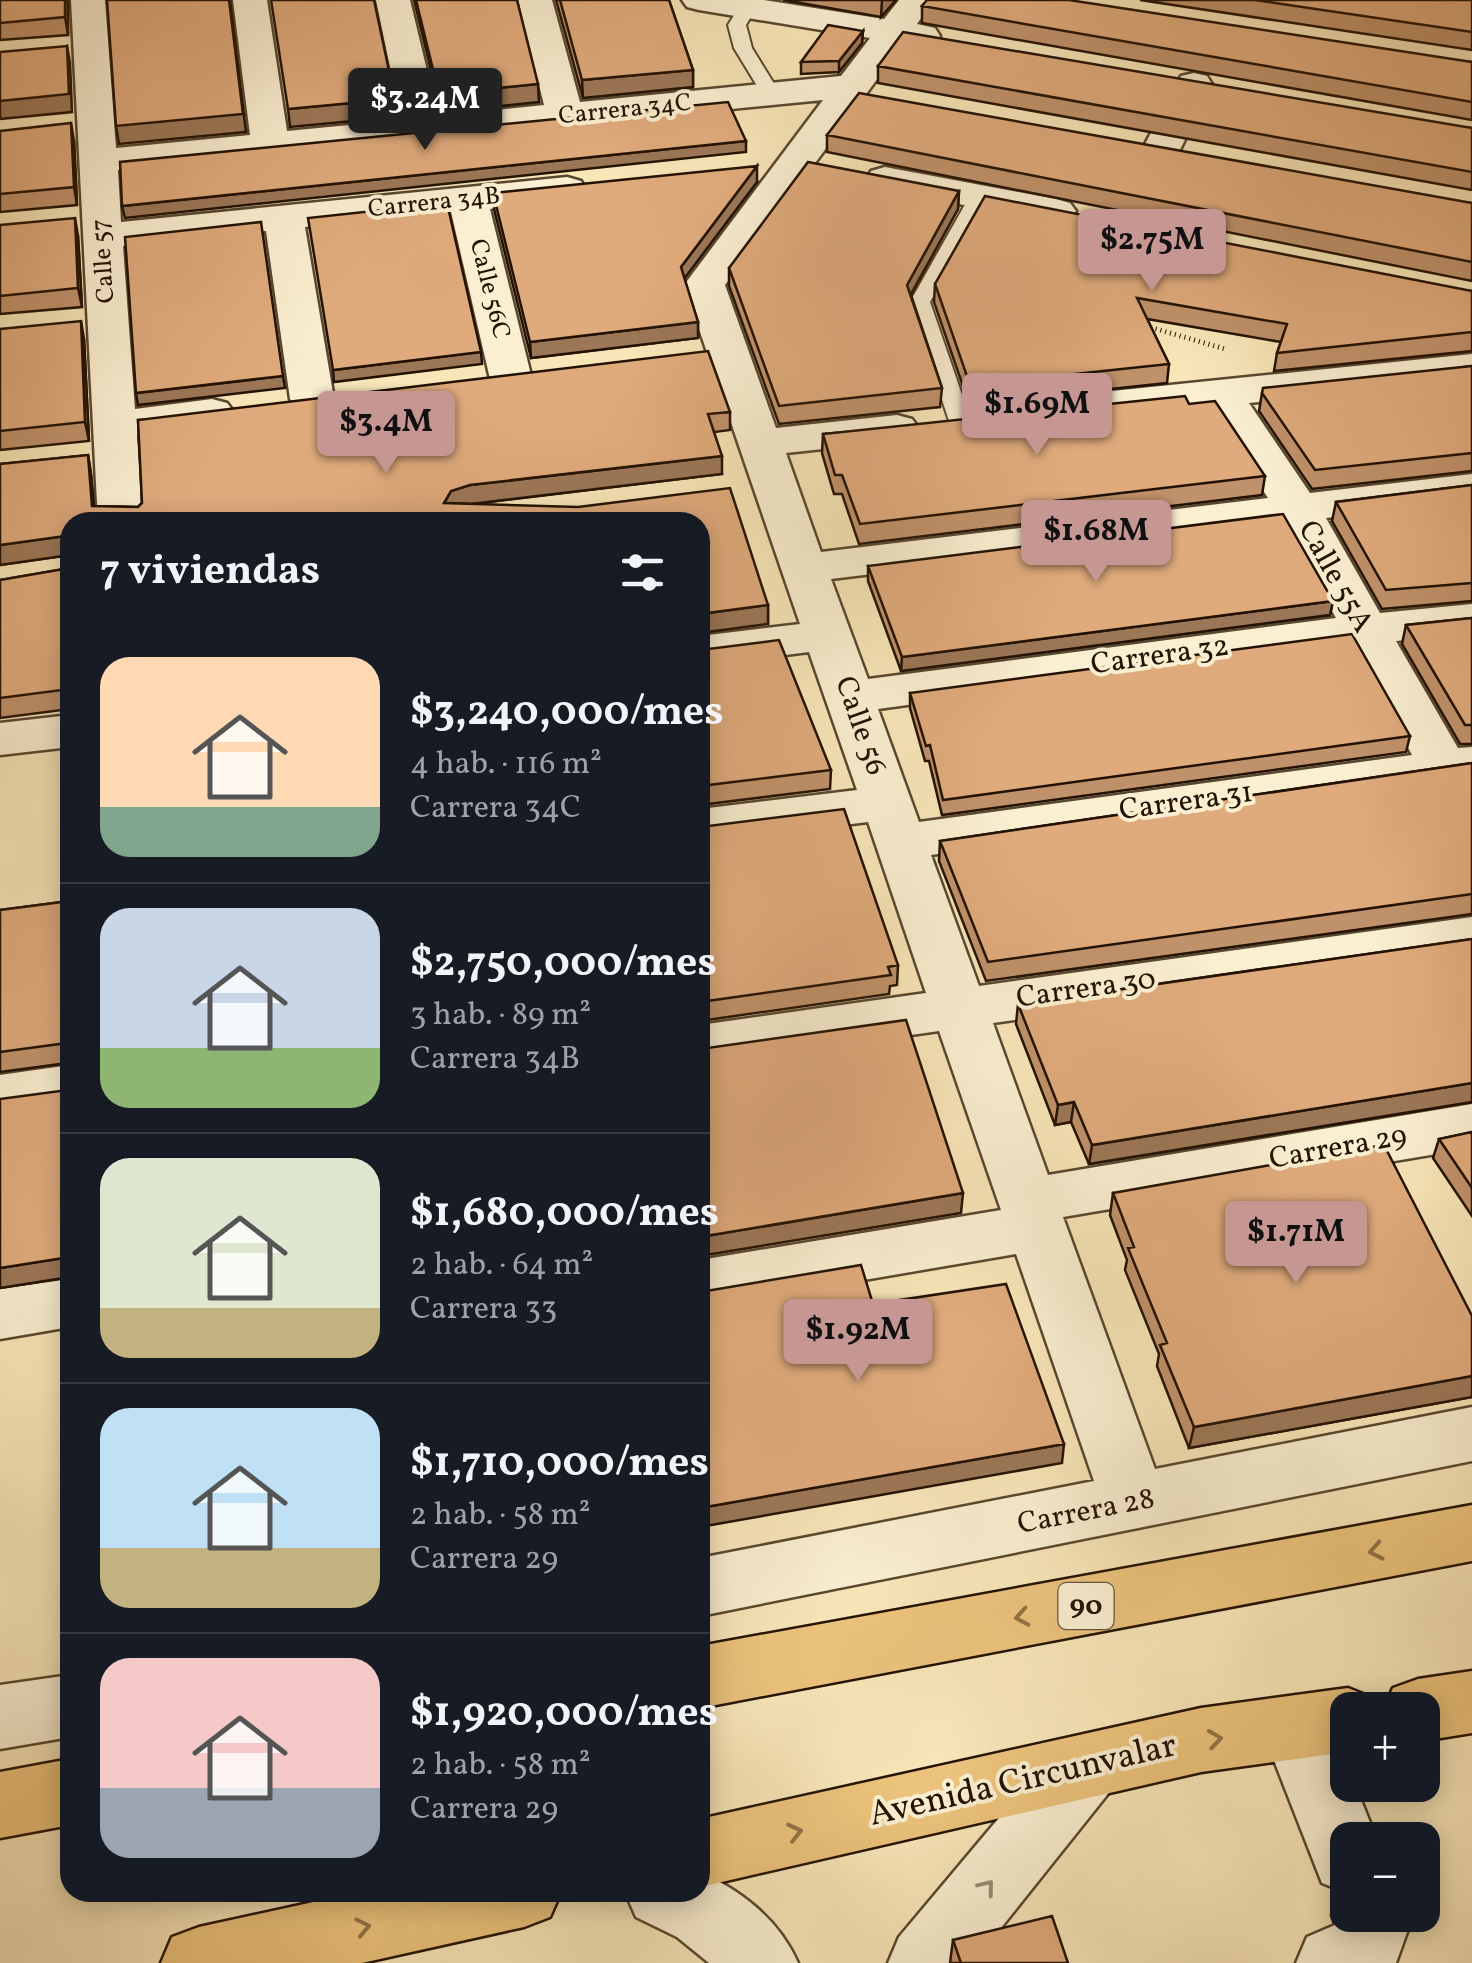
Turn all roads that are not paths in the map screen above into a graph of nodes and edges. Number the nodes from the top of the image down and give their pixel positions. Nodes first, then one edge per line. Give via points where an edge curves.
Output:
1 (88, 0) edge
2 (250, 0) edge
3 (393, 0) edge
4 (535, 0) edge
5 (699, 0) edge
6 (917, 0) edge
7 (748, 8) junction
8 (894, 31) junction
9 (950, 41) edge
10 (1156, 77) edge
11 (862, 92) junction
12 (772, 94) junction
13 (566, 117) junction
14 (422, 129) junction
15 (84, 138) junction
16 (270, 144) junction
17 (1146, 145) junction
18 (1203, 156) edge
19 (826, 168) junction
20 (738, 169) edge
21 (603, 184) edge
22 (978, 196) junction
23 (468, 200) junction
24 (284, 217) junction
25 (1124, 224) junction
26 (91, 225) junction
27 (1163, 232) edge
28 (1472, 367) edge
29 (512, 378) edge
30 (1220, 392) junction
31 (1071, 409) edge
32 (978, 419) joint
33 (102, 446) junction
34 (756, 473) junction
35 (1472, 487) edge
36 (1296, 506) junction
37 (118, 512) edge
38 (804, 568) junction
39 (1472, 619) edge
40 (1364, 629) junction
41 (828, 634) junction
42 (710, 650) edge
43 (849, 697) junction
44 (60, 732) edge
45 (0, 739) edge
46 (1458, 765) edge
47 (894, 822) junction
48 (710, 826) edge
49 (1472, 936) edge
50 (959, 1006) junction
51 (710, 1043) edge
52 (60, 1087) edge
53 (0, 1096) edge
54 (1472, 1126) edge
55 (1032, 1214) junction
56 (710, 1282) edge
57 (60, 1305) edge
58 (0, 1314) edge
59 (1472, 1434) edge
60 (1134, 1503) junction
61 (1472, 1532) edge
62 (710, 1585) edge
63 (710, 1674) edge
64 (1472, 1702) edge
65 (1440, 1707) edge
66 (60, 1708) edge
67 (0, 1718) edge
68 (1322, 1724) edge
69 (1086, 1767) junction
70 (60, 1794) edge
71 (0, 1804) edge
72 (1341, 1822) edge
73 (710, 1851) edge
74 (478, 1902) edge
75 (687, 1902) edge
76 (199, 1963) edge
77 (760, 1963) edge
78 (926, 1963) edge

1 - 15 street, Calle 57 via 73,48
2 - 16 street
3 - 14 street
4 - 13 street
5 - 7 street
6 - 8 street, Calle 56
7 - 8 street
7 - 12 lane via 738,25 743,48
8 - 9 street
8 - 11 street, Calle 56
10 - 17 street via 1213,87
11 - 12 street, Carrera 34C
11 - 19 street, Calle 56
12 - 13 street, Carrera 34C
13 - 14 street, Carrera 34C
14 - 16 street, Carrera 34C
15 - 16 street, Carrera 34C
15 - 26 street, Calle 57
17 - 18 street
17 - 25 street
19 - 20 street
19 - 22 street
19 - 34 street, Calle 56 via 704,286 707,353
21 - 23 street, Carrera 34B
22 - 25 street
22 - 32 lane via 920,310
23 - 24 street, Carrera 34B
23 - 29 street, Calle 56C
24 - 26 street, Carrera 34B
24 - 33 street via 296,401
25 - 27 street
26 - 33 street, Calle 57 via 90,322
28 - 30 street
30 - 31 street
30 - 36 street, Calle 55A
32 - 34 street
33 - 37 street, Calle 57
34 - 38 street, Calle 56
35 - 36 street
36 - 38 street
36 - 40 street, Calle 55A
38 - 41 street, Calle 56
39 - 40 street, Carrera 32
40 - 43 street, Carrera 32
40 - 46 street, Calle 55A
41 - 42 street
41 - 43 street, Calle 56
43 - 47 street, Calle 56
44 - 45 street
46 - 47 street, Carrera 31
47 - 48 street, Carrera 31
47 - 50 street, Calle 56
49 - 50 street, Carrera 30
50 - 51 street, Carrera 30
50 - 55 street, Calle 56
52 - 53 street
54 - 55 street, Carrera 29
55 - 56 street, Carrera 29
55 - 60 street, Calle 56
57 - 58 street
59 - 60 street, Carrera 28
60 - 62 street, Carrera 28
61 -> 63 highway, 90
64 - 65 highway
66 - 67 street
69 -> 68 highway, Avenida Circunvalar via 1201,1740
68 - 72 street
73 -> 69 highway, Avenida Circunvalar
78 -> 69 street
70 - 71 highway
76 -> 74 highway
75 - 77 street via 729,1929

